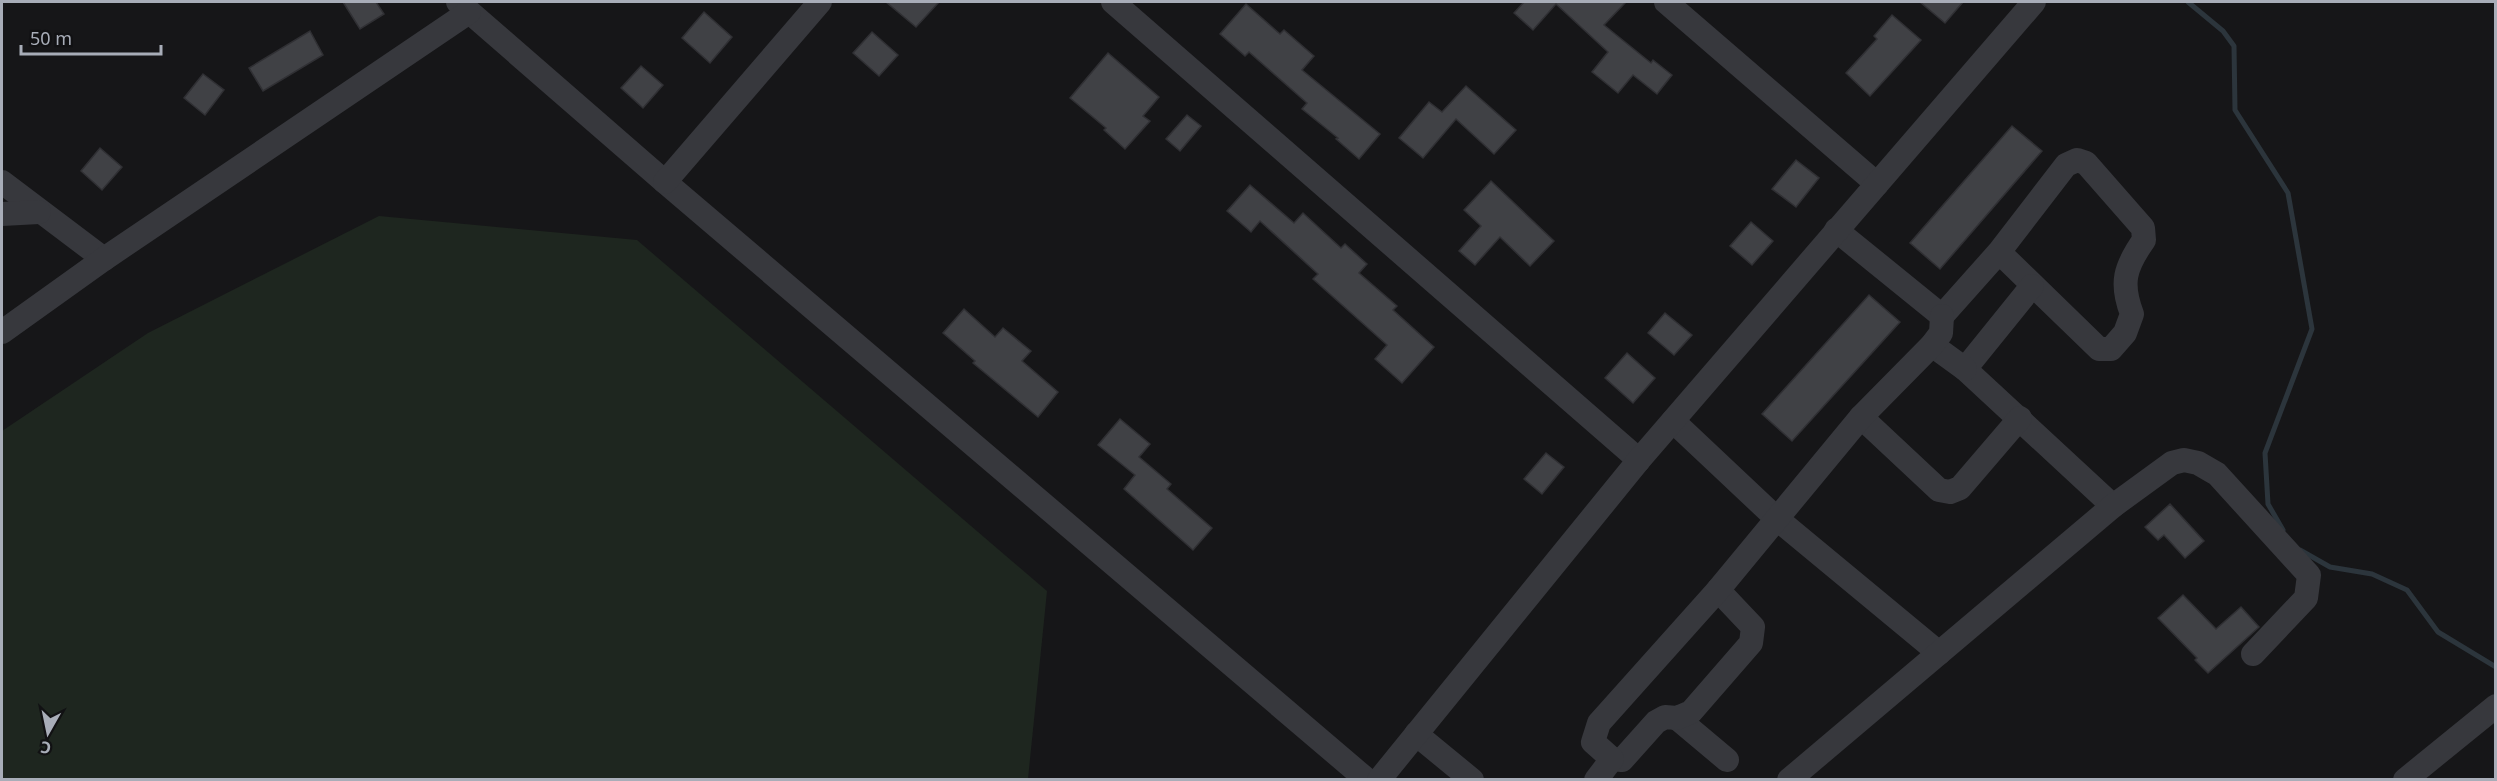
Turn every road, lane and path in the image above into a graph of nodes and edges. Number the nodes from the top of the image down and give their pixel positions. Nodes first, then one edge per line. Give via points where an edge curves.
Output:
1 (819, 2) edge
2 (1113, 2) edge
3 (1666, 2) edge
4 (2034, 2) edge
5 (464, 7) edge
6 (2, 182) edge
7 (665, 182) junction
8 (1877, 184) junction
9 (39, 212) junction
10 (2, 214) edge
11 (1836, 230) junction
12 (1999, 252) junction
13 (104, 259) junction
14 (2032, 286) junction
15 (1942, 316) junction
16 (2, 332) edge
17 (1932, 345) junction
18 (1965, 369) junction
19 (1861, 417) junction
20 (2020, 418) junction
21 (1673, 421) junction
22 (1639, 460) junction
23 (2113, 506) junction
24 (1776, 518) junction
25 (1718, 590) junction
26 (1939, 653) junction
27 (2253, 654) dead end
28 (2496, 706) edge
29 (1677, 718) junction
30 (1416, 734) junction
31 (1612, 759) junction
32 (1727, 760) dead end
33 (1367, 780) edge
34 (1379, 780) edge
35 (1473, 780) edge
36 (1596, 780) edge
37 (1789, 780) edge
38 (2405, 780) edge

1 - 7 street
2 - 22 street
3 - 8 street
4 - 8 street
5 - 7 street
5 - 13 street
6 - 9 street
7 - 33 street
8 - 11 street
9 - 10 street
9 - 13 street
11 - 15 street
11 - 21 street
12 - 14 street
12 - 14 street via 2066,165 2077,160 2086,163 2143,228 2144,240 2131,258 2125,277 2125,298 2132,315 2125,333 2111,349 2098,349
12 - 15 street
13 - 16 street
14 - 18 street
15 - 17 street via 1941,333
17 - 18 street
17 - 19 street
18 - 20 street
19 - 20 street via 1939,490 1950,492 1960,488
19 - 24 street
20 - 23 street
21 - 22 street
21 - 24 street
22 - 30 street
23 - 26 street
23 - 27 street via 2172,463 2198,463 2217,474 2309,575 2306,598
24 - 25 street
24 - 26 street
25 - 29 street via 1753,627 1751,644 1691,712
25 - 31 street via 1599,723 1593,742
26 - 37 street
28 - 38 street
29 - 31 street via 1665,717 1656,722 1622,760
29 - 32 street
30 - 34 street
30 - 35 street
31 - 36 street

